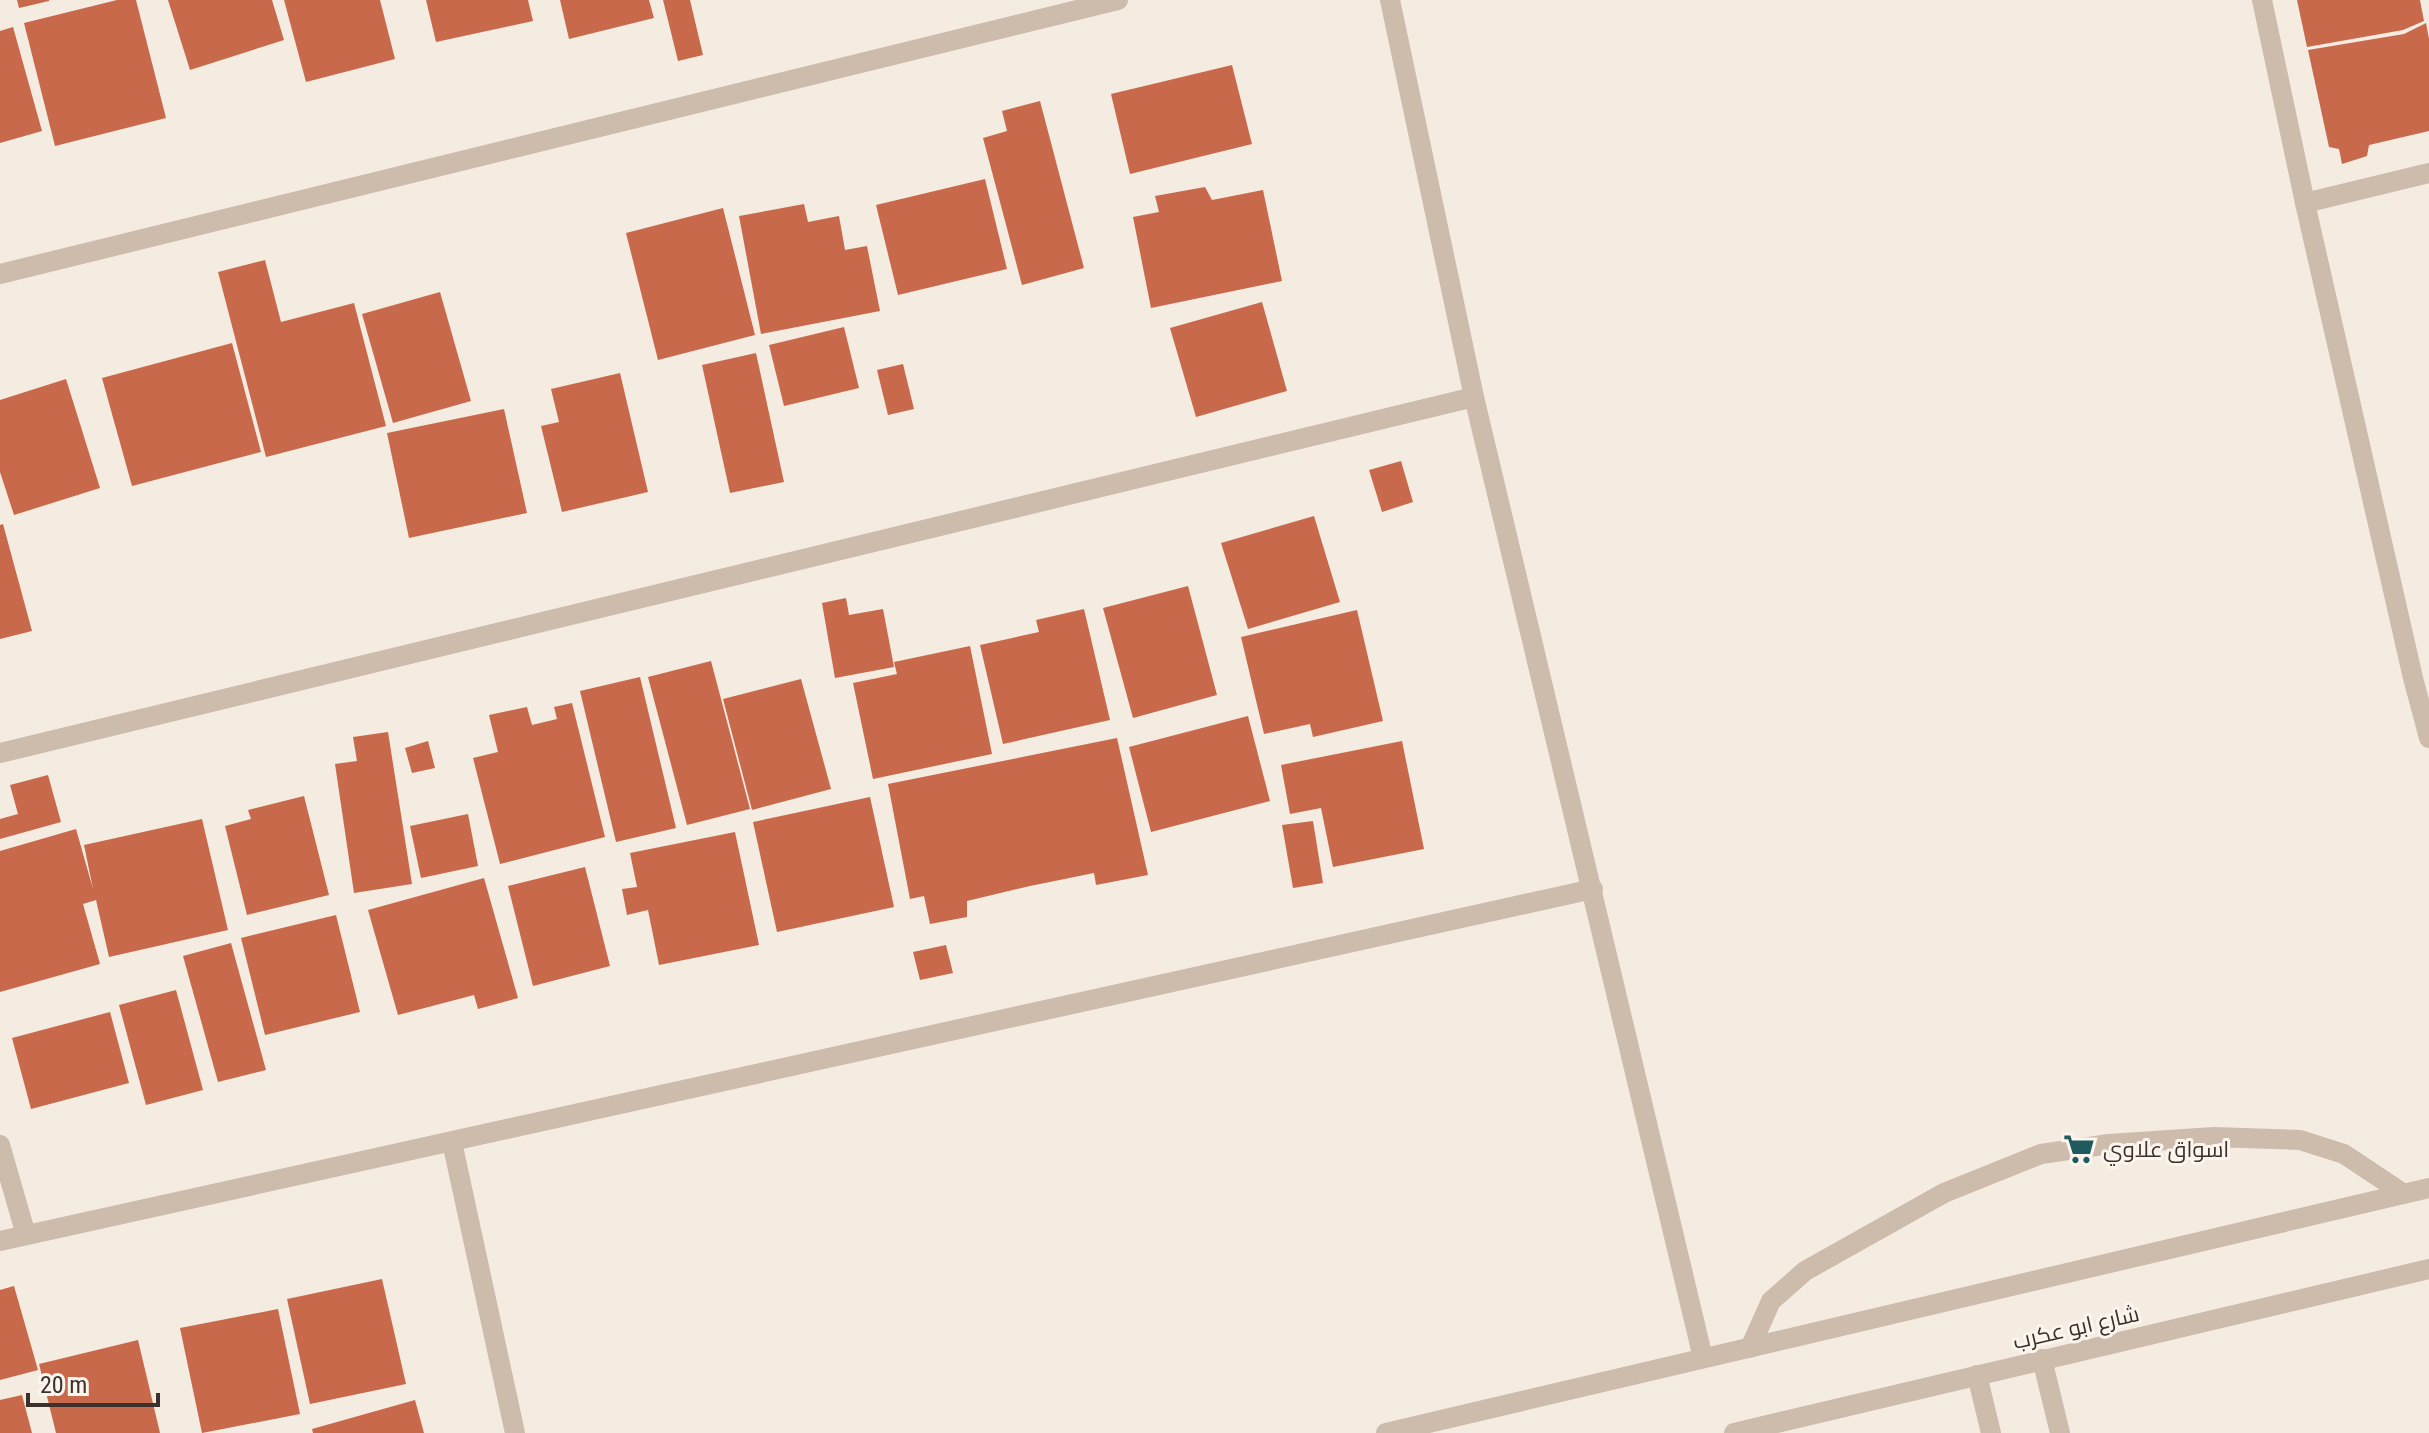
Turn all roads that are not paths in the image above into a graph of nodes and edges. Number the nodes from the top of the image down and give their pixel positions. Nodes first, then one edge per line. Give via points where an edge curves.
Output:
1 (1118, 0) edge
2 (1390, 0) edge
3 (2262, 0) edge
4 (2429, 173) edge
5 (2305, 203) junction
6 (0, 274) edge
7 (1474, 397) junction
8 (2421, 676) edge
9 (2429, 738) edge
10 (0, 753) edge
11 (1593, 889) junction
12 (452, 1142) junction
13 (0, 1145) edge
14 (2429, 1188) edge
15 (2404, 1194) junction
16 (26, 1235) junction
17 (0, 1241) edge
18 (2429, 1269) edge
19 (1750, 1348) junction
20 (1703, 1358) junction
21 (2042, 1359) junction
22 (1977, 1375) junction
23 (515, 1433) edge
24 (1386, 1433) edge
25 (1734, 1433) edge
26 (1991, 1433) edge
27 (2060, 1433) edge

1 - 6 street
2 - 7 street
3 - 5 street
4 - 5 street
5 - 8 street
7 - 10 street
7 - 11 street
8 - 9 street
11 - 12 street
11 - 20 street
12 - 16 street
12 - 23 street
13 - 16 street
14 - 15 street
15 - 19 street
15 - 19 street via 2344,1154 2300,1140 2214,1137 2041,1154 1944,1193 1805,1271 1771,1301
16 - 17 street
18 - 21 street, شارع ابو عكرب
19 - 20 street
20 - 24 street
21 - 22 street, شارع ابو عكرب
21 - 27 street
22 - 25 street, شارع ابو عكرب
22 - 26 street

